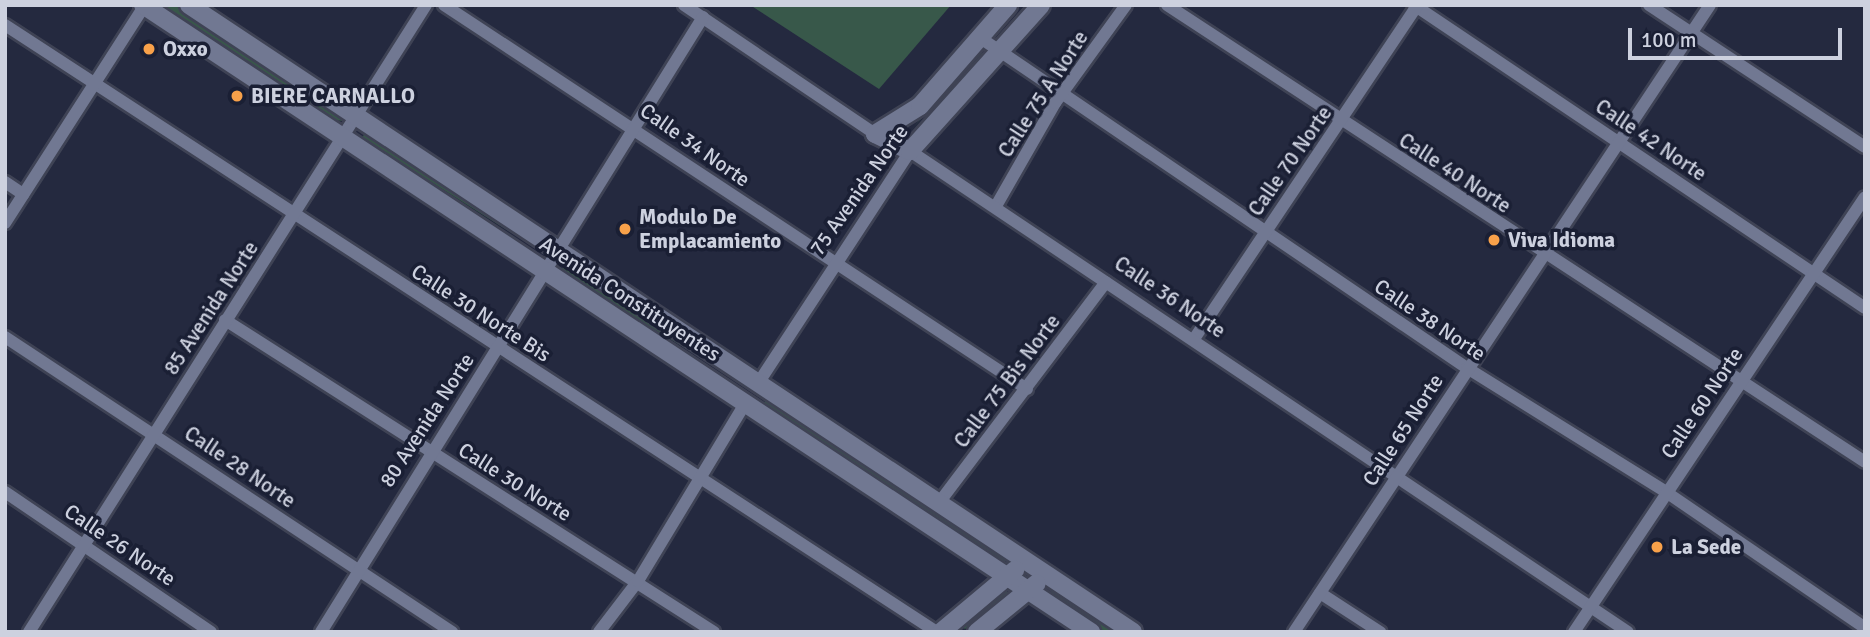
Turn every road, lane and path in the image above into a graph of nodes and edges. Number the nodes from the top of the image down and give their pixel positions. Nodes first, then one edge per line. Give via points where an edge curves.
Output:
1 (189, 5) edge
2 (426, 5) edge
3 (444, 5) edge
4 (684, 5) edge
5 (1007, 5) edge
6 (1041, 5) edge
7 (1126, 5) edge
8 (1167, 5) edge
9 (1649, 5) edge
10 (1710, 5) edge
11 (144, 6) edge
12 (1417, 6) edge
13 (703, 18) junction
14 (5, 25) edge
15 (1691, 34) junction
16 (979, 37) junction
17 (1000, 53) junction
18 (94, 82) junction
19 (1062, 94) junction
20 (358, 114) junction
21 (1340, 123) junction
22 (637, 128) junction
23 (874, 134) junction
24 (341, 137) junction
25 (1617, 139) junction
26 (1865, 147) edge
27 (911, 151) junction
28 (5, 182) edge
29 (23, 194) junction
30 (1865, 197) edge
31 (996, 206) junction
32 (294, 215) junction
33 (5, 223) edge
34 (1265, 230) junction
35 (562, 251) junction
36 (1544, 254) junction
37 (834, 265) junction
38 (548, 272) junction
39 (1812, 274) junction
40 (1106, 282) junction
41 (1865, 308) edge
42 (225, 320) junction
43 (5, 337) edge
44 (1194, 339) junction
45 (498, 347) junction
46 (1466, 369) junction
47 (759, 382) junction
48 (1739, 382) junction
49 (1027, 389) junction
50 (746, 402) junction
51 (155, 433) junction
52 (428, 451) junction
53 (1865, 462) edge
54 (699, 476) junction
55 (1395, 477) junction
56 (5, 492) edge
57 (1667, 492) junction
58 (938, 504) junction
59 (87, 544) junction
60 (1026, 562) junction
61 (356, 568) junction
62 (1047, 575) junction
63 (1007, 576) junction
64 (638, 581) junction
65 (1028, 590) junction
66 (1320, 593) junction
67 (1590, 606) junction
68 (1865, 628) edge
69 (29, 632) edge
70 (211, 632) edge
71 (321, 632) edge
72 (452, 632) edge
73 (599, 632) edge
74 (714, 632) edge
75 (939, 632) edge
76 (977, 632) edge
77 (1091, 632) edge
78 (1133, 632) edge
79 (1294, 632) edge
80 (1380, 632) edge
81 (1574, 632) edge
82 (1628, 632) edge

1 - 20 main road, Avenida Constituyentes
2 - 20 street, 85 Avenida Norte
3 - 22 street, Calle 34 Norte
4 - 13 street, Calle 36 Norte
5 - 16 main road, 75 Avenida Norte
6 - 17 main road, 75 Avenida Norte
7 - 19 street, Calle 75 A Norte
8 - 21 street, Calle 40 Norte
9 - 15 street
10 - 15 street, Calle 65 Norte
11 - 18 street
11 - 24 main road, Avenida Constituyentes
12 - 21 street, Calle 70 Norte
12 - 25 street, Calle 42 Norte
13 - 22 street, 80 Avenida Norte
13 - 23 street, Calle 36 Norte
14 - 18 street, Calle 30 Norte Bis
15 - 25 street, Calle 65 Norte
15 - 26 street
16 - 17 street, Calle 38 Norte
16 - 23 main road, 75 Avenida Norte via 920,106
17 - 19 street, Calle 38 Norte
17 - 27 main road, 75 Avenida Norte
18 - 29 street
18 - 32 street, Calle 30 Norte Bis
19 - 31 street, Calle 75 A Norte
19 - 34 street, Calle 38 Norte
20 - 24 street, 85 Avenida Norte
20 - 35 main road, Avenida Constituyentes
21 - 34 street, Calle 70 Norte
21 - 36 street, Calle 40 Norte
22 - 35 street, 80 Avenida Norte
22 - 37 street, Calle 34 Norte
23 - 27 main road, Calle 36 Norte
24 - 32 street, 85 Avenida Norte
24 - 38 main road, Avenida Constituyentes
25 - 36 street, Calle 65 Norte
25 - 39 street, Calle 42 Norte
27 - 31 street, Calle 36 Norte
27 - 37 street, 75 Avenida Norte
28 - 29 street
29 - 33 street
30 - 39 street, Calle 60 Norte
31 - 40 street, Calle 36 Norte
32 - 42 street, 85 Avenida Norte
32 - 45 street, Calle 30 Norte Bis
34 - 44 street, Calle 70 Norte
34 - 46 street, Calle 38 Norte
35 - 38 street, 80 Avenida Norte
35 - 47 main road, Avenida Constituyentes
36 - 46 street, Calle 65 Norte
36 - 48 street, Calle 40 Norte
37 - 47 street, 75 Avenida Norte
37 - 49 street, Calle 34 Norte
38 - 45 street, 80 Avenida Norte
38 - 50 main road, Avenida Constituyentes
39 - 41 street, Calle 42 Norte
39 - 48 street, Calle 60 Norte
40 - 44 street, Calle 36 Norte
40 - 49 street, Calle 75 Bis Norte
42 - 51 street, 85 Avenida Norte
42 - 52 street, Calle 30 Norte
43 - 51 street, Calle 28 Norte
44 - 55 street, Calle 36 Norte
45 - 52 street, 80 Avenida Norte
45 - 54 street, Calle 30 Norte Bis
46 - 55 street, Calle 65 Norte
46 - 57 street, Calle 38 Norte
47 - 58 main road, Avenida Constituyentes
48 - 53 street, Calle 40 Norte
48 - 57 street, Calle 60 Norte
49 - 58 street, Calle 75 Bis Norte
50 - 54 street
50 - 63 main road, Avenida Constituyentes
51 - 59 street, 85 Avenida Norte
51 - 61 street, Calle 28 Norte
52 - 61 street, 80 Avenida Norte
52 - 64 street, Calle 30 Norte
54 - 64 street
54 - 75 street, Calle 30 Norte Bis
55 - 66 street, Calle 65 Norte
55 - 67 street, Calle 36 Norte
56 - 59 street, Calle 26 Norte
57 - 67 street, Calle 60 Norte
57 - 68 street, Calle 38 Norte
58 - 60 main road, Avenida Constituyentes
59 - 69 street, 85 Avenida Norte
59 - 70 street, Calle 26 Norte
60 - 62 main road, Avenida Constituyentes
60 - 63 main road
61 - 71 street, 80 Avenida Norte
61 - 72 street, Calle 28 Norte
62 - 65 main road
62 - 78 main road, Avenida Constituyentes
63 - 65 main road, Avenida Constituyentes
63 - 75 main road
64 - 73 street
64 - 74 street, Calle 30 Norte
65 - 76 main road
65 - 77 main road, Avenida Constituyentes
66 - 79 street, Calle 65 Norte
66 - 80 street
67 - 81 street, Calle 60 Norte
67 - 82 street, Calle 36 Norte

